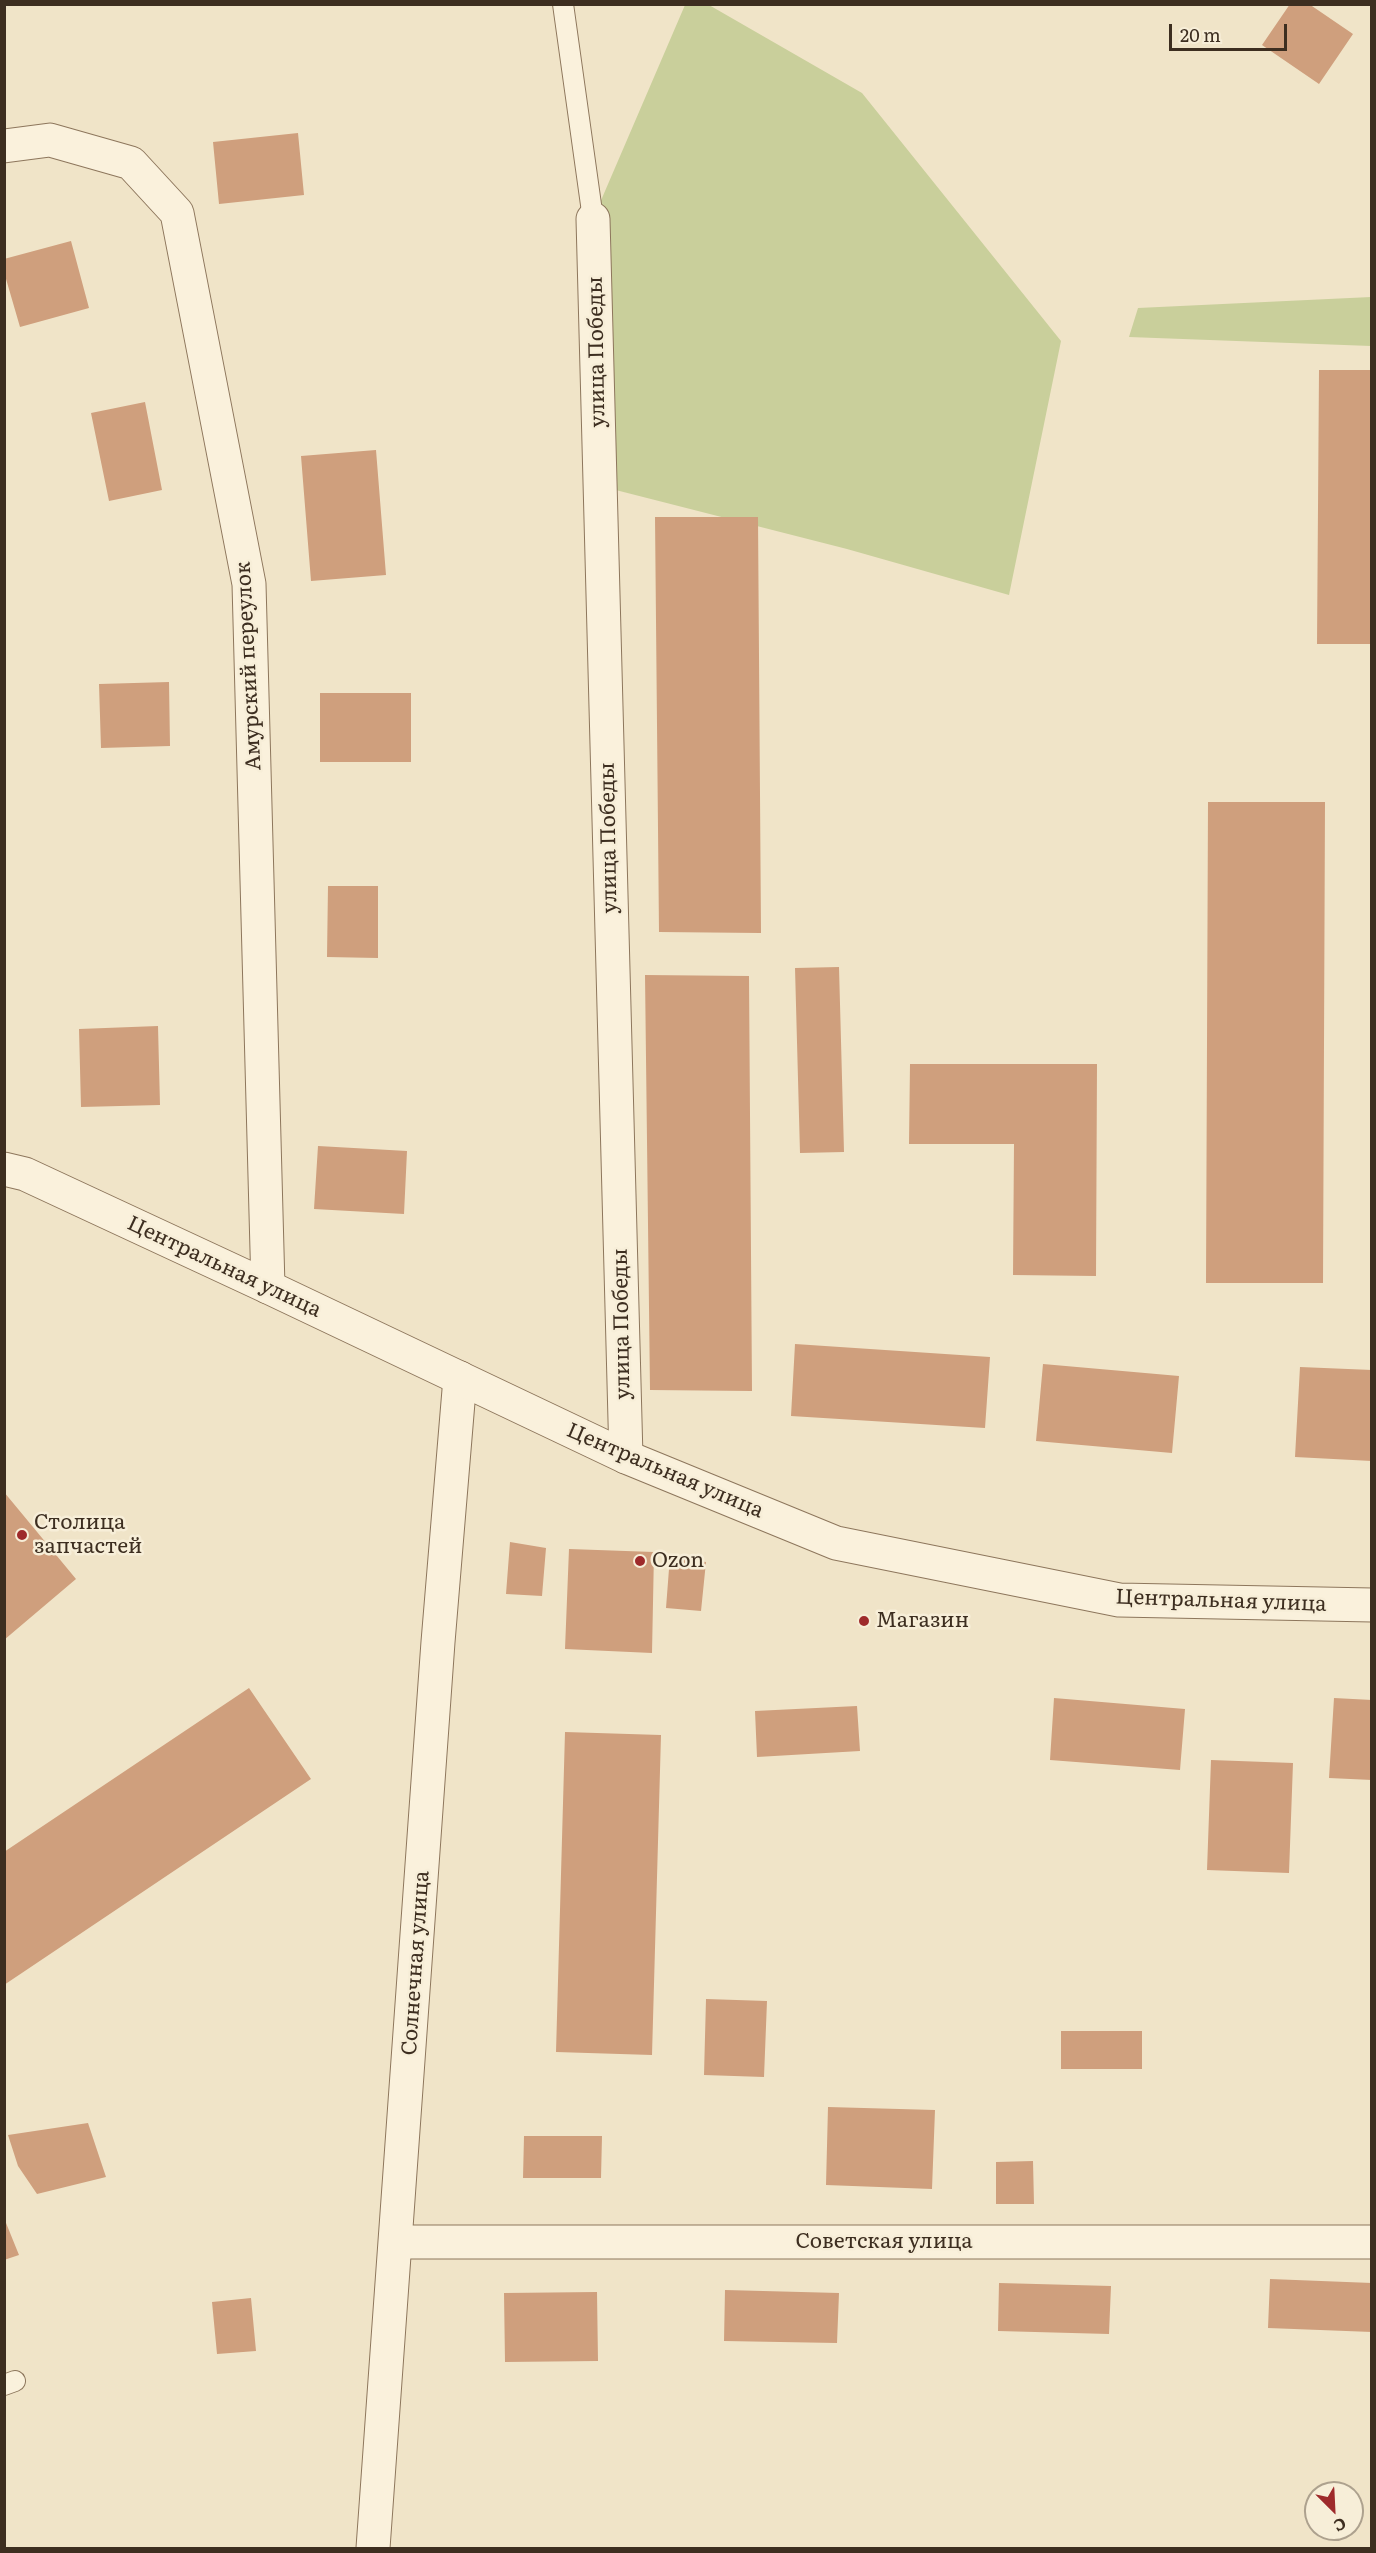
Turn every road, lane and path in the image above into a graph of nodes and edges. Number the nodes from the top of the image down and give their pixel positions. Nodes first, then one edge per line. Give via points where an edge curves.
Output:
1 (563, 4) edge
2 (4, 146) edge
3 (593, 219) joint
4 (4, 1169) edge
5 (268, 1287) junction
6 (460, 1378) junction
7 (626, 1457) junction
8 (1371, 1605) edge
9 (396, 2242) junction
10 (1371, 2242) edge
11 (373, 2548) edge

1 - 3 lane
2 - 5 street, Амурский переулок via 50,140 130,163 177,213 249,584
3 - 7 street, улица Победы
4 - 5 street, Центральная улица via 25,1174
5 - 6 street, Центральная улица
6 - 7 street, Центральная улица
6 - 9 street, Солнечная улица
7 - 8 street, Центральная улица via 836,1543 1108,1598
9 - 10 street, Советская улица
9 - 11 street, Солнечная улица

